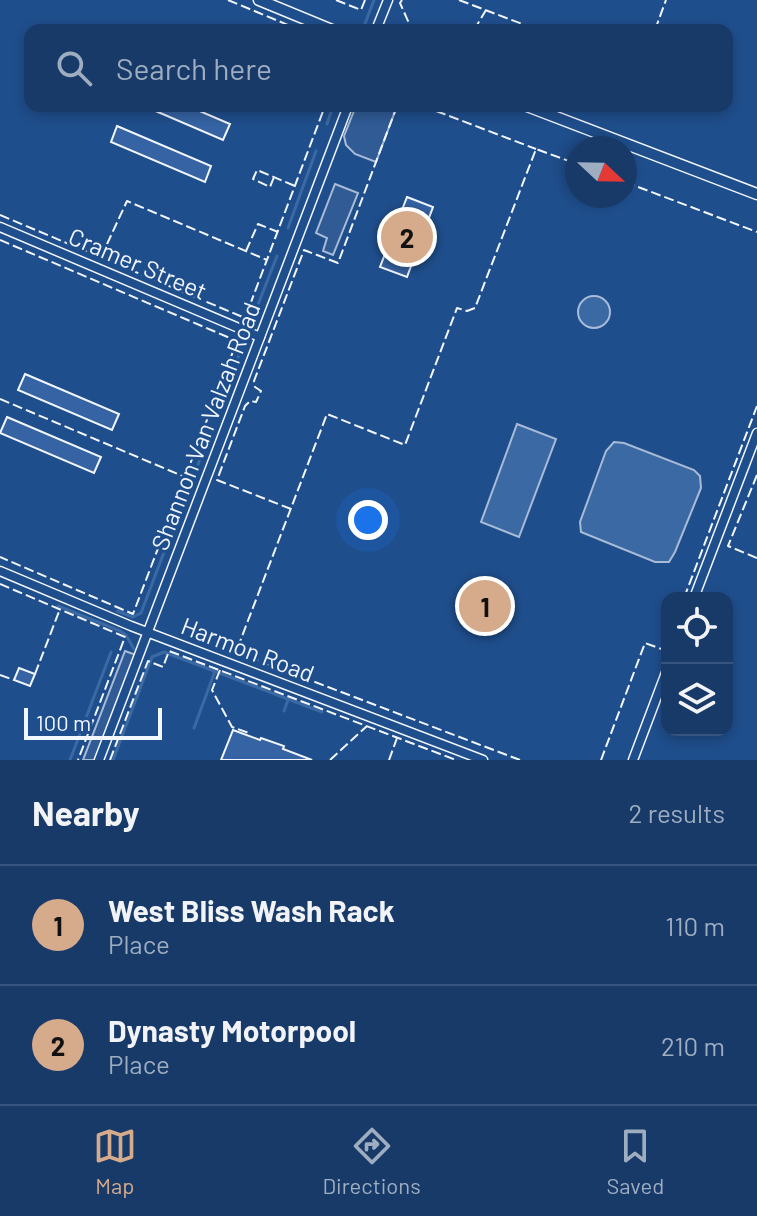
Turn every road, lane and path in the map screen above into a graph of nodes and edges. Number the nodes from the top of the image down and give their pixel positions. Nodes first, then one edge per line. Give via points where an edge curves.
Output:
1 (259, 0) edge
2 (388, 0) edge
3 (317, 24) edge
4 (378, 24) edge
5 (346, 112) edge
6 (543, 112) edge
7 (757, 194) edge
8 (0, 227) edge
9 (260, 337) junction
10 (757, 433) edge
11 (0, 571) edge
12 (696, 592) edge
13 (148, 633) junction
14 (661, 686) edge
15 (99, 760) edge
16 (483, 760) edge
17 (633, 760) edge

1 - 3 street
2 - 4 street
5 - 9 street, Shannon Van Valzah Road
6 - 7 street
8 - 9 street, Cramer Street
9 - 13 street, Shannon Van Valzah Road
10 - 12 street
11 - 13 street, Harmon Road
13 - 15 street, Shannon Van Valzah Road
13 - 16 street, Harmon Road
14 - 17 street

